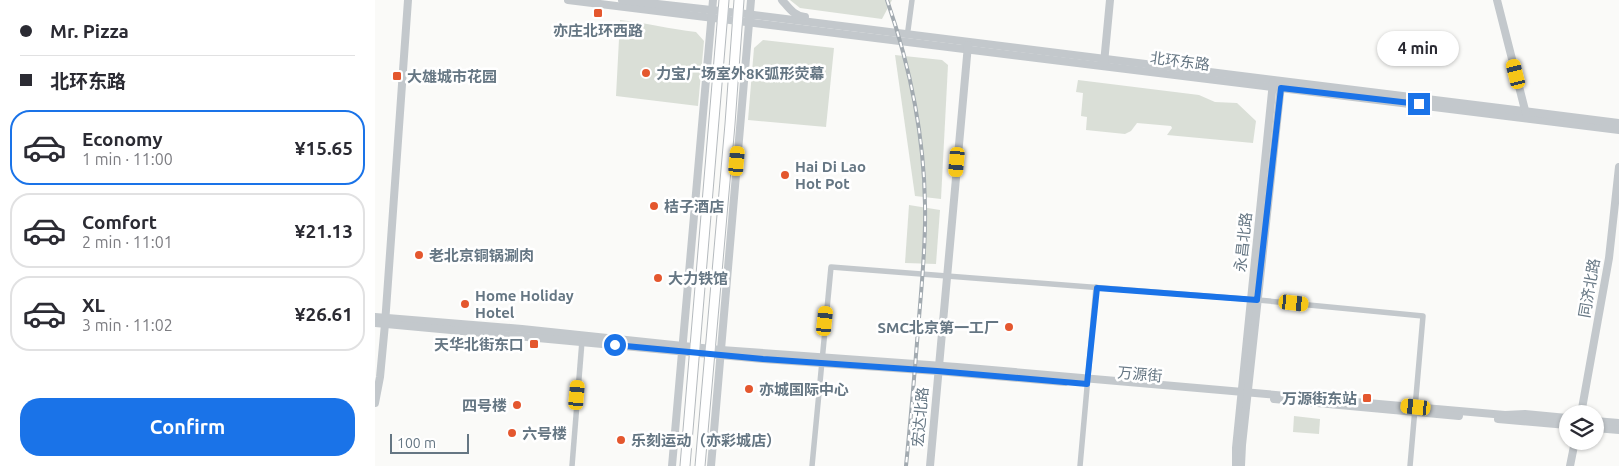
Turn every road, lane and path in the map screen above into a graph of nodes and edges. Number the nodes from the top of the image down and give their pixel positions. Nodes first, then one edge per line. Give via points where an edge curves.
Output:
1 (408, 0) edge
2 (568, 0) edge
3 (622, 0) edge
4 (661, 0) edge
5 (713, 0) edge
6 (724, 0) edge
7 (739, 0) edge
8 (751, 0) edge
9 (782, 0) edge
10 (912, 0) edge
11 (1110, 0) edge
12 (1497, 0) edge
13 (650, 4) junction
14 (712, 14) junction
15 (723, 15) junction
16 (738, 17) junction
17 (750, 18) junction
18 (908, 30) junction
19 (917, 36) junction
20 (967, 46) junction
21 (1104, 62) junction
22 (1277, 84) junction
23 (742, 104) junction
24 (1526, 115) junction
25 (1619, 123) edge
26 (730, 124) junction
27 (1619, 130) edge
28 (1619, 167) edge
29 (703, 254) junction
30 (947, 275) junction
31 (689, 279) junction
32 (1097, 288) junction
33 (1254, 299) junction
34 (380, 320) edge
35 (582, 341) junction
36 (683, 349) junction
37 (694, 350) junction
38 (709, 352) junction
39 (721, 353) junction
40 (821, 360) junction
41 (938, 368) junction
42 (375, 371) edge
43 (1087, 381) junction
44 (375, 385) edge
45 (376, 394) edge
46 (1245, 394) junction
47 (375, 403) edge
48 (1583, 405) edge
49 (1416, 409) junction
50 (1559, 417) edge
51 (1604, 422) edge
52 (1559, 424) edge
53 (1619, 424) edge
54 (1604, 429) edge
55 (1619, 430) edge
56 (714, 431) junction
57 (701, 449) junction
58 (1573, 450) edge
59 (571, 466) edge
60 (673, 466) edge
61 (685, 466) edge
62 (700, 466) edge
63 (711, 466) edge
64 (812, 466) edge
65 (930, 466) edge
66 (1080, 466) edge
67 (1236, 466) edge
68 (1241, 466) edge
69 (1410, 466) edge
70 (1569, 466) edge

1 - 34 street via 389,254 384,270
2 - 14 street
3 - 13 street
4 - 13 street
5 - 14 street
6 - 15 main road
7 - 16 main road
8 - 17 street
9 - 18 street via 800,17
10 - 18 street
11 - 21 street
12 - 24 street
13 - 14 street
14 - 15 street, 北环东路
14 - 31 street
15 - 16 street, 北环东路
15 - 29 main road
16 - 17 street, 北环东路
16 - 26 main road
17 - 19 street, 北环东路
17 - 20 street, 北环东路
17 - 23 street
18 - 19 street
19 - 20 street, 北环东路
20 - 21 street, 北环东路
20 - 30 street, 宏达北路
21 - 22 street, 北环东路
22 - 24 street, 北环东路
22 - 33 street, 永昌北路
23 - 26 street
23 - 39 street
24 - 25 street, 北环东路
24 - 27 street, 北环东路
26 - 38 main road
28 - 48 street, 同济北路 via 1609,258
29 - 31 street
29 - 37 main road
30 - 32 street
30 - 40 street via 831,267
30 - 41 street, 宏达北路
31 - 36 street
32 - 33 street
32 - 43 street
33 - 46 street, 永昌北路
33 - 49 street via 1423,316
34 - 35 street
34 - 36 street
34 - 42 street
34 - 45 street via 380,377
35 - 36 street
35 - 59 street
36 - 37 street, 万源街
36 - 60 street
37 - 38 street, 万源街
37 - 61 main road
38 - 39 street, 万源街
38 - 57 main road
39 - 40 street, 万源街
39 - 56 street
40 - 41 street, 万源街
40 - 64 street
41 - 43 street, 万源街
41 - 65 street, 宏达北路
43 - 46 street, 万源街
43 - 66 street
44 - 45 street
45 - 47 street
46 - 49 street, 万源街
46 - 67 street, 永昌北路
46 - 68 street, 永昌北路
49 - 50 street, 万源街
49 - 52 street, 万源街
49 - 69 street
51 - 53 street
54 - 55 street
56 - 57 street
56 - 63 street
57 - 62 main road
58 - 70 street

